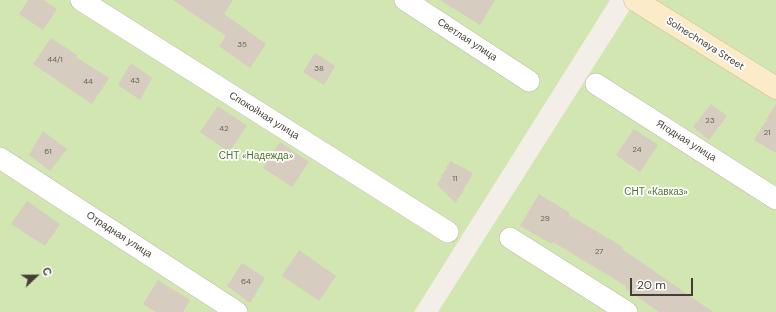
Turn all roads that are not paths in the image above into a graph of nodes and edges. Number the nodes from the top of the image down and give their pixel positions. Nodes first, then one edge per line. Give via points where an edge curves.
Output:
1 (81, 0) edge
2 (405, 0) edge
3 (635, 0) edge
4 (529, 81) dead end
5 (596, 84) dead end
6 (776, 88) edge
7 (0, 158) edge
8 (776, 198) edge
9 (448, 232) dead end
10 (510, 238) dead end
11 (237, 312) edge
12 (627, 312) edge

1 - 9 street, Спокойная улица
2 - 4 street, Светлая улица
3 - 6 street, Solnechnaya Street
5 - 8 street, Ягодная улица
7 - 11 street, Отрадная улица
10 - 12 street

